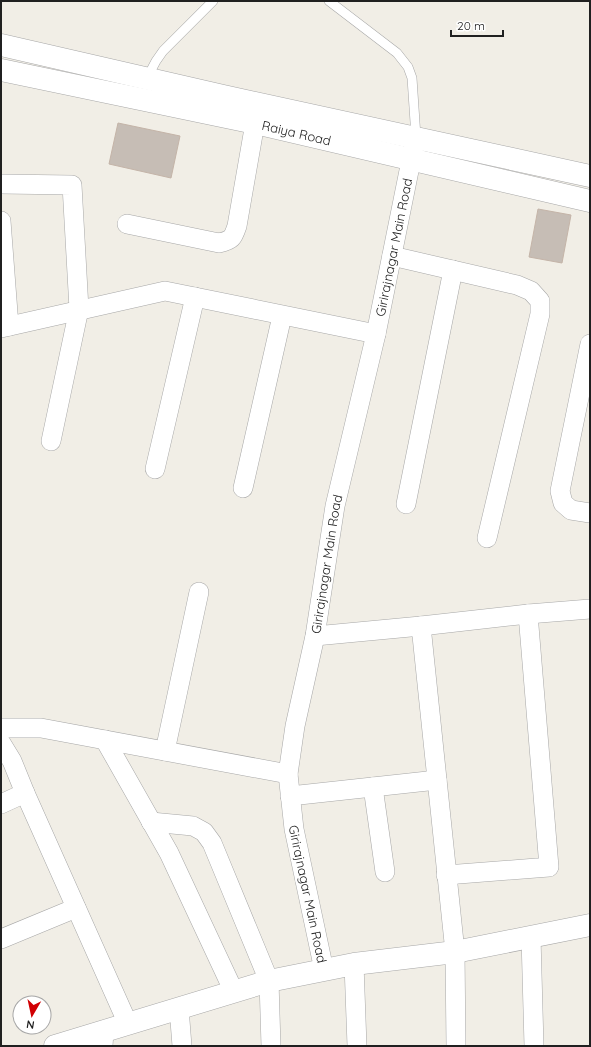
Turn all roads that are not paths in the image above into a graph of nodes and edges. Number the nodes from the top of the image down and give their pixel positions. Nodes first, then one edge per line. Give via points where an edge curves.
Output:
1 (213, 1) edge
2 (329, 1) edge
3 (1, 45) edge
4 (1, 70) edge
5 (147, 78) junction
6 (135, 99) junction
7 (255, 123) junction
8 (416, 137) junction
9 (412, 160) junction
10 (590, 176) edge
11 (1, 184) edge
12 (590, 201) edge
13 (1, 221) edge
14 (127, 224) dead end
15 (392, 256) junction
16 (453, 270) junction
17 (195, 297) junction
18 (80, 309) junction
19 (282, 316) junction
20 (5, 327) edge
21 (376, 334) junction
22 (590, 344) edge
23 (51, 441) dead end
24 (155, 469) dead end
25 (243, 488) dead end
26 (406, 504) dead end
27 (590, 513) edge
28 (487, 538) dead end
29 (199, 592) dead end
30 (590, 609) edge
31 (528, 614) junction
32 (421, 626) junction
33 (315, 636) junction
34 (1, 728) edge
35 (105, 740) junction
36 (1, 743) edge
37 (165, 751) junction
38 (288, 774) junction
39 (437, 780) junction
40 (373, 787) junction
41 (25, 794) junction
42 (290, 796) junction
43 (1, 804) edge
44 (151, 822) junction
45 (384, 872) dead end
46 (446, 875) junction
47 (76, 908) junction
48 (590, 925) edge
49 (531, 937) junction
50 (1, 939) edge
51 (455, 952) junction
52 (354, 964) junction
53 (324, 970) junction
54 (269, 981) junction
55 (234, 992) junction
56 (179, 1008) junction
57 (128, 1024) junction
58 (103, 1039) edge
59 (55, 1046) edge
60 (182, 1046) edge
61 (271, 1046) edge
62 (357, 1046) edge
63 (456, 1046) edge
64 (534, 1046) edge

1 - 5 lane via 163,51
2 - 8 lane via 397,53 408,67 412,78
3 - 5 street, Raiya Road
4 - 6 street, Raiya Road
5 - 6 lane
5 - 8 street, Raiya Road
6 - 7 street, Raiya Road
7 - 9 street, Raiya Road
7 - 14 street via 237,226 229,240 219,243
8 - 9 street, Girirajnagar Main Road
8 - 10 street, Raiya Road
9 - 12 street, Raiya Road
9 - 15 street, Girirajnagar Main Road
11 - 18 street via 72,185
13 - 20 street
15 - 16 street
15 - 21 street, Girirajnagar Main Road
16 - 26 street
16 - 28 street via 517,285 531,291 540,301 540,314
17 - 18 street via 165,291
17 - 19 street
17 - 24 street
18 - 20 street
18 - 23 street
19 - 21 street
19 - 25 street
21 - 33 street, Girirajnagar Main Road via 335,506
22 - 27 street via 560,491 563,503 571,510
29 - 37 street
30 - 31 street
31 - 32 street
31 - 46 street via 550,867
32 - 33 street
32 - 39 street
33 - 38 street, Girirajnagar Main Road via 295,726
34 - 35 street via 41,728
35 - 37 street
35 - 44 street
36 - 41 street via 12,761
37 - 38 street
38 - 42 street, Girirajnagar Main Road
39 - 40 street
39 - 46 street
40 - 42 street
40 - 45 street
41 - 43 street
41 - 47 street
42 - 53 street, Girirajnagar Main Road via 294,829
44 - 54 street via 193,826 204,832 212,843
44 - 55 street via 169,853
46 - 51 street
47 - 50 street
47 - 57 street
48 - 49 street
49 - 51 street
49 - 64 street
51 - 52 street
51 - 63 street
52 - 53 street
52 - 62 street
53 - 54 street
54 - 55 street
54 - 61 street
55 - 56 street
56 - 57 street
56 - 60 street
57 - 58 street
58 - 59 street

